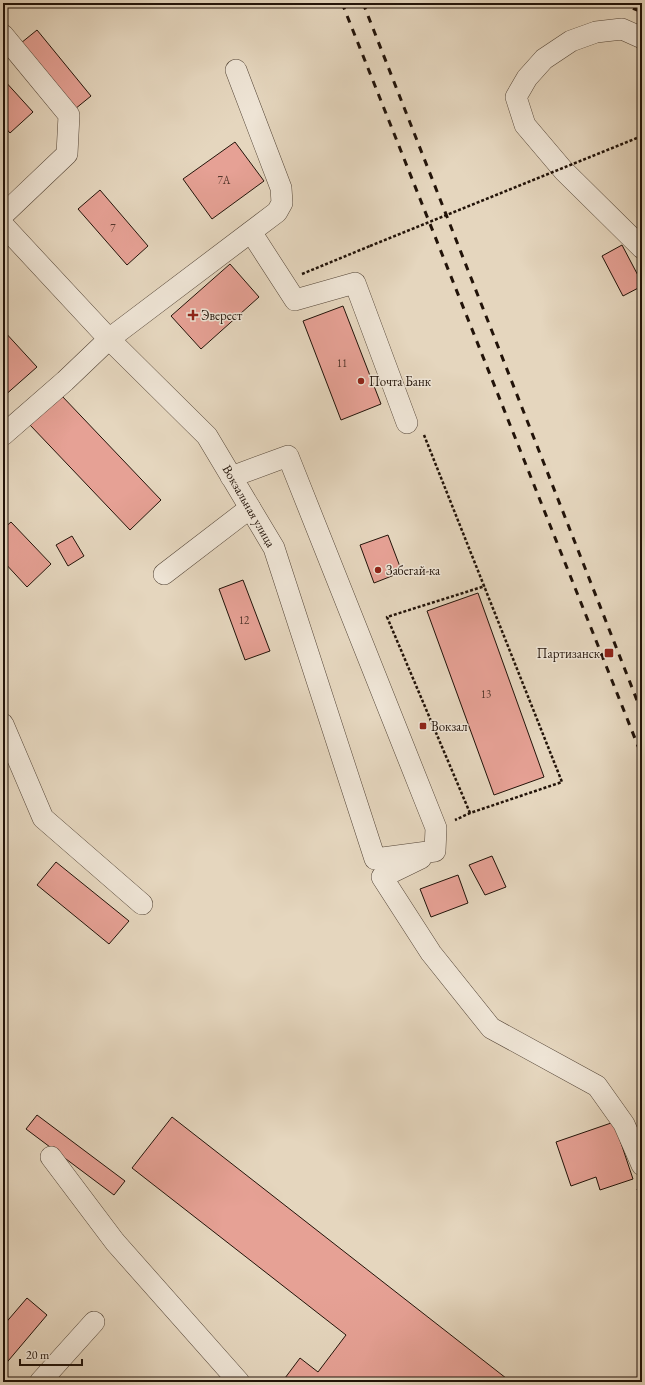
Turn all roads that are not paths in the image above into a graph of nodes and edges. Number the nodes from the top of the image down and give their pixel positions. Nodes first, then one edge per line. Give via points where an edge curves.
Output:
1 (3, 35) edge
2 (642, 38) edge
3 (236, 70) dead end
4 (3, 215) edge
5 (3, 225) edge
6 (251, 232) junction
7 (642, 248) edge
8 (109, 340) junction
9 (407, 423) road end
10 (3, 435) edge
11 (231, 477) junction
12 (250, 508) junction
13 (164, 574) dead end
14 (3, 724) edge
15 (436, 850) junction
16 (142, 904) dead end
17 (51, 1157) dead end
18 (642, 1165) edge
19 (94, 1322) dead end
20 (40, 1382) edge
21 (239, 1382) edge

1 - 4 street via 69,115 67,154
2 - 7 street via 622,29 596,32 571,41 544,59 527,78 516,97 525,125 564,171
3 - 6 street via 281,188 282,203 277,212
5 - 8 street, Вокзальная улица
6 - 8 street
6 - 9 street via 294,300 355,283
8 - 10 street
8 - 11 street, Вокзальная улица via 207,436
11 - 12 street, Вокзальная улица
11 - 15 street via 288,456 436,828
12 - 13 street
12 - 15 street, Вокзальная улица via 274,548 375,859
14 - 16 street via 42,818
15 - 18 street via 382,877 431,953 491,1028 597,1086 624,1124
17 - 21 street via 115,1242
19 - 20 street

